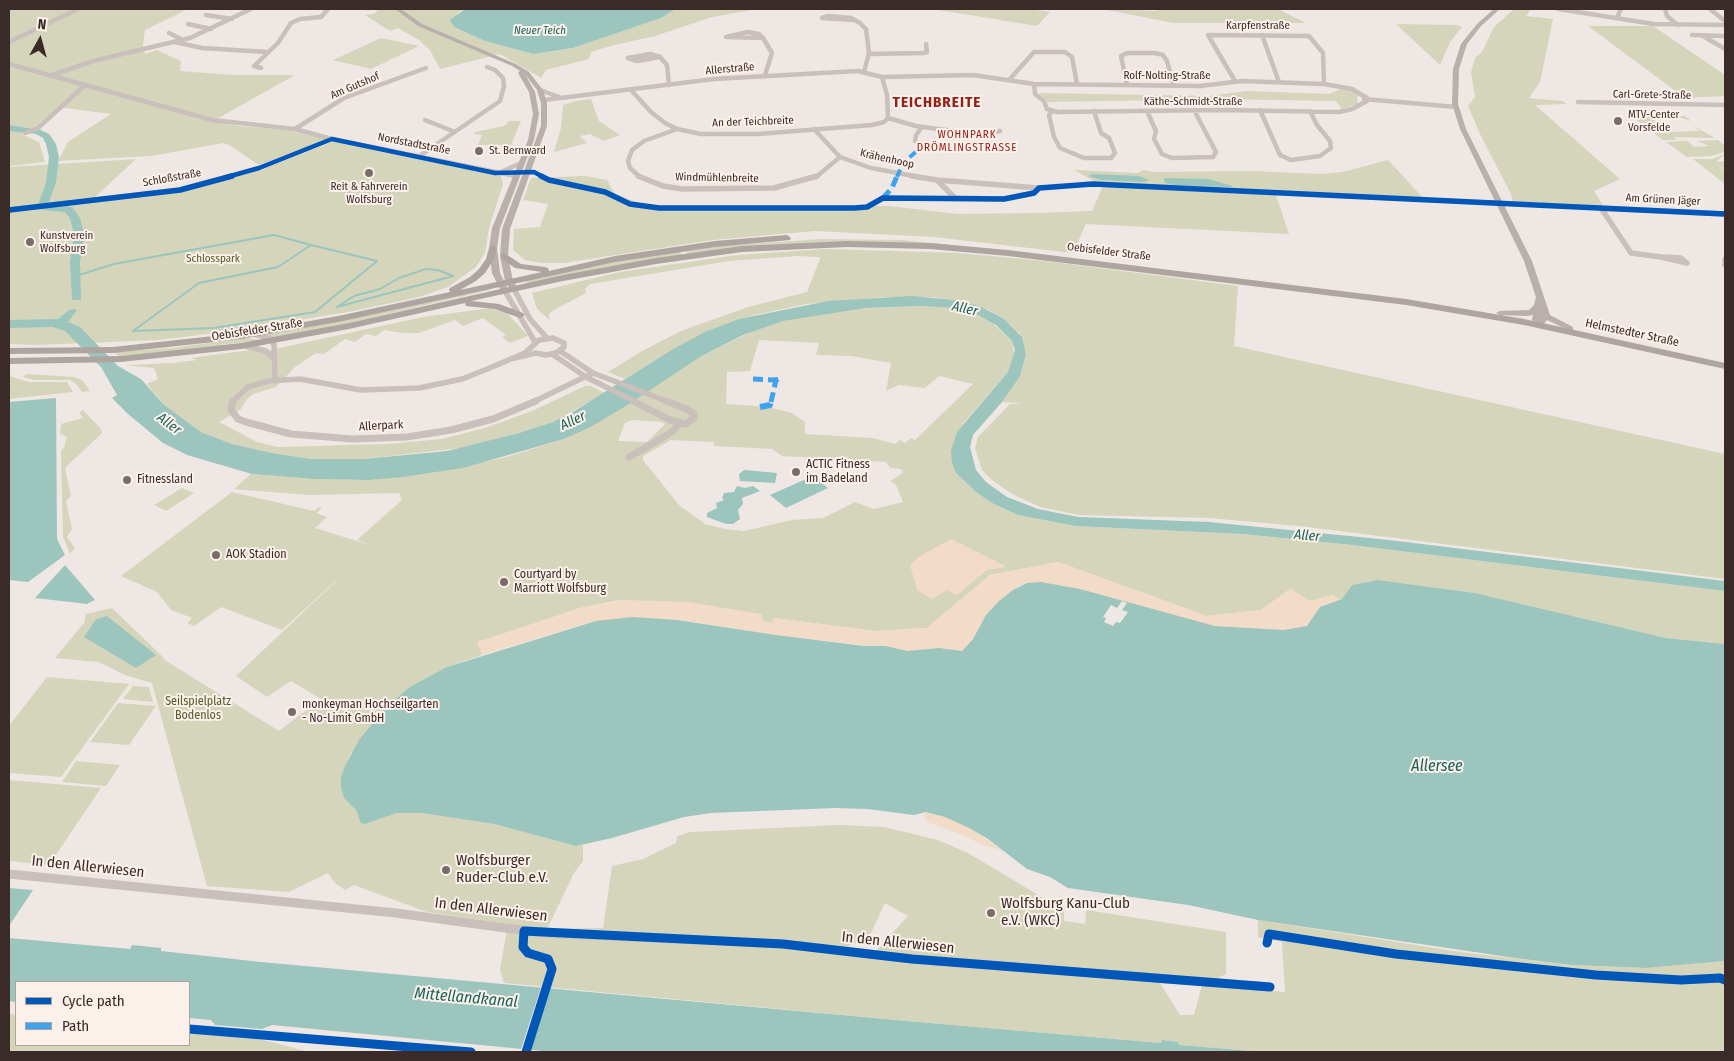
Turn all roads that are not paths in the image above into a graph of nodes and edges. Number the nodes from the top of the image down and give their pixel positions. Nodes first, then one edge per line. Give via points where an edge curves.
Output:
1 (78, 9) edge
2 (240, 9) edge
3 (250, 9) edge
4 (328, 9) edge
5 (398, 9) edge
6 (1497, 9) edge
7 (1558, 9) edge
8 (1566, 9) edge
9 (1621, 9) edge
10 (1665, 9) edge
11 (1710, 9) edge
12 (206, 15) dead end
13 (1617, 18) junction
14 (232, 19) junction
15 (854, 20) junction
16 (1725, 23) edge
17 (188, 24) dead end
18 (1678, 25) junction
19 (211, 29) junction
20 (168, 33) dead end
21 (1262, 35) junction
22 (1692, 36) dead end
23 (1703, 36) junction
24 (1725, 36) edge
25 (763, 38) junction
26 (183, 40) junction
27 (9, 42) edge
28 (175, 42) junction
29 (926, 44) dead end
30 (1725, 49) edge
31 (267, 52) junction
32 (869, 54) junction
33 (660, 57) junction
34 (9, 64) edge
35 (514, 65) junction
36 (487, 67) dead end
37 (261, 68) dead end
38 (426, 68) dead end
39 (864, 72) junction
40 (766, 75) junction
41 (964, 75) joint
42 (52, 76) junction
43 (882, 77) junction
44 (1009, 80) junction
45 (1235, 81) junction
46 (1280, 82) junction
47 (1034, 84) junction
48 (1078, 84) junction
49 (1324, 84) junction
50 (85, 85) junction
51 (669, 85) junction
52 (1127, 85) junction
53 (1174, 86) junction
54 (540, 90) junction
55 (631, 90) junction
56 (1454, 96) junction
57 (565, 98) junction
58 (1367, 99) junction
59 (544, 100) junction
60 (535, 101) junction
61 (1578, 102) dead end
62 (1430, 105) junction
63 (1437, 105) junction
64 (1725, 105) edge
65 (1456, 107) junction
66 (1194, 110) junction
67 (1260, 110) junction
68 (1052, 111) junction
69 (1147, 111) junction
70 (1310, 111) junction
71 (545, 112) junction
72 (1094, 112) junction
73 (888, 118) junction
74 (425, 120) dead end
75 (922, 127) junction
76 (295, 129) junction
77 (677, 129) junction
78 (814, 129) junction
79 (1000, 131) dead end
80 (455, 132) junction
81 (25, 133) dead end
82 (332, 139) junction
83 (915, 141) dead end
84 (418, 157) junction
85 (840, 157) junction
86 (521, 163) junction
87 (493, 172) junction
88 (504, 176) junction
89 (516, 176) junction
90 (525, 176) junction
91 (938, 180) junction
92 (512, 185) junction
93 (1012, 185) junction
94 (1021, 196) junction
95 (9, 210) edge
96 (1725, 214) edge
97 (496, 228) junction
98 (506, 229) junction
99 (494, 248) junction
100 (692, 251) junction
101 (504, 256) junction
102 (1662, 257) dead end
103 (1725, 259) edge
104 (1725, 265) edge
105 (579, 266) junction
106 (507, 286) junction
107 (1540, 296) junction
108 (426, 300) junction
109 (1538, 306) junction
110 (411, 313) junction
111 (1500, 314) junction
112 (520, 316) junction
113 (1540, 321) junction
114 (1524, 322) joint
115 (254, 334) junction
116 (547, 338) junction
117 (241, 341) junction
118 (272, 341) junction
119 (535, 342) junction
120 (531, 348) junction
121 (9, 351) edge
122 (560, 351) junction
123 (536, 353) junction
124 (552, 354) junction
125 (1682, 356) junction
126 (273, 358) junction
127 (515, 358) junction
128 (9, 361) edge
129 (1725, 366) edge
130 (593, 373) junction
131 (586, 377) junction
132 (275, 379) junction
133 (679, 424) junction
134 (629, 457) dead end
135 (9, 874) edge
136 (1270, 987) dead end

1 - 27 street
2 - 3 street
3 - 14 street
4 - 31 street via 321,17 291,24
5 - 35 street via 420,25
6 - 56 street via 1464,44 1456,69
7 - 8 street
8 - 13 street
9 - 13 street
10 - 18 street via 1667,16
11 - 16 street
12 - 14 street
13 - 18 street
14 - 19 street
15 - 15 street via 837,16 822,18 825,20
15 - 32 street via 866,29 870,41
16 - 18 street
17 - 19 street
19 - 26 street
20 - 26 street
21 - 45 street, Karpfenstraße via 1208,36
21 - 46 street
21 - 49 street, Karpfenstraße via 1311,38 1323,53
22 - 23 street
23 - 24 street
23 - 30 street
25 - 25 street via 752,32 726,37
25 - 40 street via 772,53
26 - 28 street
28 - 31 street via 202,48
28 - 42 street via 93,61
29 - 32 street via 927,52 923,53
31 - 37 street via 254,66
32 - 39 street
33 - 33 street via 650,54 628,58 637,61
33 - 51 street via 667,65
34 - 42 street, Nordstadtstraße
35 - 54 street via 527,73
35 - 60 street via 525,78
36 - 80 street via 501,75 504,81 502,97
38 - 76 street, Am Gutshof via 344,98
39 - 40 street, Allerstraße
39 - 43 street, Allerstraße
40 - 51 street, Allerstraße
41 - 43 street, Allerstraße
41 - 44 street, Rolf-Nolting-Straße
42 - 50 street, Nordstadtstraße
43 - 73 street
44 - 47 street, Rolf-Nolting-Straße
44 - 48 street via 1034,52 1065,52 1072,56
45 - 46 street, Rolf-Nolting-Straße
45 - 53 street, Rolf-Nolting-Straße via 1208,86
46 - 49 street, Rolf-Nolting-Straße
47 - 48 street, Rolf-Nolting-Straße
47 - 68 street via 1035,94
48 - 52 street, Rolf-Nolting-Straße
49 - 58 street, Rolf-Nolting-Straße via 1352,90
50 - 76 street, Nordstadtstraße via 212,120
50 - 81 street via 38,128
51 - 55 street, Allerstraße
52 - 53 street, Rolf-Nolting-Straße
52 - 53 street via 1121,56 1155,53 1163,55 1167,61
54 - 57 street, Allerstraße
54 - 59 street
55 - 57 street, Allerstraße
55 - 77 street, An der Teichbreite via 651,112
56 - 63 street
56 - 65 street
57 - 59 street, Allerstraße
57 - 71 street, Allerstraße
58 - 62 street
58 - 70 street, Käthe-Schmidt-Straße via 1348,110
59 - 60 street
59 - 71 street
60 - 86 street via 535,126
61 - 64 street, Carl-Grete-Straße
62 - 63 street
62 - 65 street
63 - 65 street
65 - 107 street via 1463,129 1528,261
66 - 67 street, Käthe-Schmidt-Straße
66 - 69 street, Käthe-Schmidt-Straße
66 - 69 street via 1216,152 1214,156 1163,156 1154,139 1157,133
67 - 70 street, Käthe-Schmidt-Straße
67 - 70 street via 1280,155 1292,160 1320,156 1331,148 1330,141
68 - 72 street, Käthe-Schmidt-Straße
68 - 72 street via 1049,115 1060,148 1084,158 1111,158 1115,153 1101,132
69 - 72 street, Käthe-Schmidt-Straße
71 - 90 street via 540,139
73 - 75 street
73 - 78 street, An der Teichbreite via 872,125
74 - 80 street via 428,124
75 - 79 street via 976,134
75 - 83 street
76 - 82 street, Nordstadtstraße
77 - 78 street, An der Teichbreite via 730,135
77 - 85 street, Windmühlenbreite via 644,141 632,150 628,161 630,168 641,178 682,189 774,188 814,178
78 - 85 street, Krähenhoop
80 - 84 street
82 - 84 street, Nordstadtstraße
82 - 95 street, Schloßstraße via 259,168 180,190
84 - 87 street, Nordstadtstraße
85 - 91 street, Krähenhoop via 871,168
86 - 87 street, Nordstadtstraße via 508,170
86 - 89 street
87 - 88 street, Nordstadtstraße
87 - 89 street, Nordstadtstraße
88 - 89 street, Nordstadtstraße
88 - 92 street, Nordstadtstraße
89 - 90 street, Nordstadtstraße
89 - 92 street
90 - 98 street
91 - 93 street, Krähenhoop
91 - 94 street, Krähenhoop via 955,198
92 - 97 street
93 - 94 street
93 - 94 street, Krähenhoop via 1040,188
96 - 102 street, Am Grünen Jäger via 1601,208 1628,251
97 - 98 street
97 - 99 street
98 - 101 street
99 - 106 street
99 - 108 main road via 487,265 473,279
100 - 105 main road, Oebisfelder Straße
100 - 106 main road, Oebisfelder Straße
100 - 111 main road, Oebisfelder Straße via 815,237 931,241 1372,293
100 - 114 main road, Oebisfelder Straße via 823,244 956,248 1406,302
101 - 105 main road via 518,266 537,270
101 - 106 street
103 - 104 street
105 - 106 main road
106 - 108 main road, Oebisfelder Straße
106 - 110 main road, Oebisfelder Straße
106 - 112 street
106 - 116 street
107 - 109 street
107 - 113 street
108 - 115 main road, Oebisfelder Straße
109 - 111 street via 1527,314
109 - 113 street
110 - 112 main road via 483,304 501,307
110 - 118 main road, Oebisfelder Straße
111 - 113 main road, Helmstedter Straße
112 - 119 street
113 - 114 main road, Helmstedter Straße
113 - 125 main road, Helmstedter Straße
113 - 125 main road, Helmstedter Straße
115 - 117 main road, Oebisfelder Straße
115 - 118 street
116 - 119 street
116 - 122 street via 561,340 564,345
117 - 118 main road, Oebisfelder Straße
117 - 121 main road, Oebisfelder Straße via 113,350
117 - 126 street via 270,353
117 - 128 main road, Oebisfelder Straße via 121,359
118 - 126 street
119 - 120 street, Allerpark
120 - 123 street
120 - 127 street, Allerpark
122 - 124 street, Allerpark
122 - 130 street
123 - 124 street, Allerpark
123 - 127 street, Allerpark
124 - 131 street
125 - 129 main road
126 - 132 street
127 - 132 street, Allerpark via 462,379 404,390 361,390 300,378
130 - 131 street, Allerpark
130 - 133 street via 694,414 689,422
131 - 132 street, Allerpark via 548,397 472,425 407,437 353,439 291,434 246,422 234,415 231,406 237,396 256,384
131 - 133 street
133 - 134 street via 672,432
135 - 136 street, In den Allerwiesen via 396,913 542,933 783,944 1000,967

